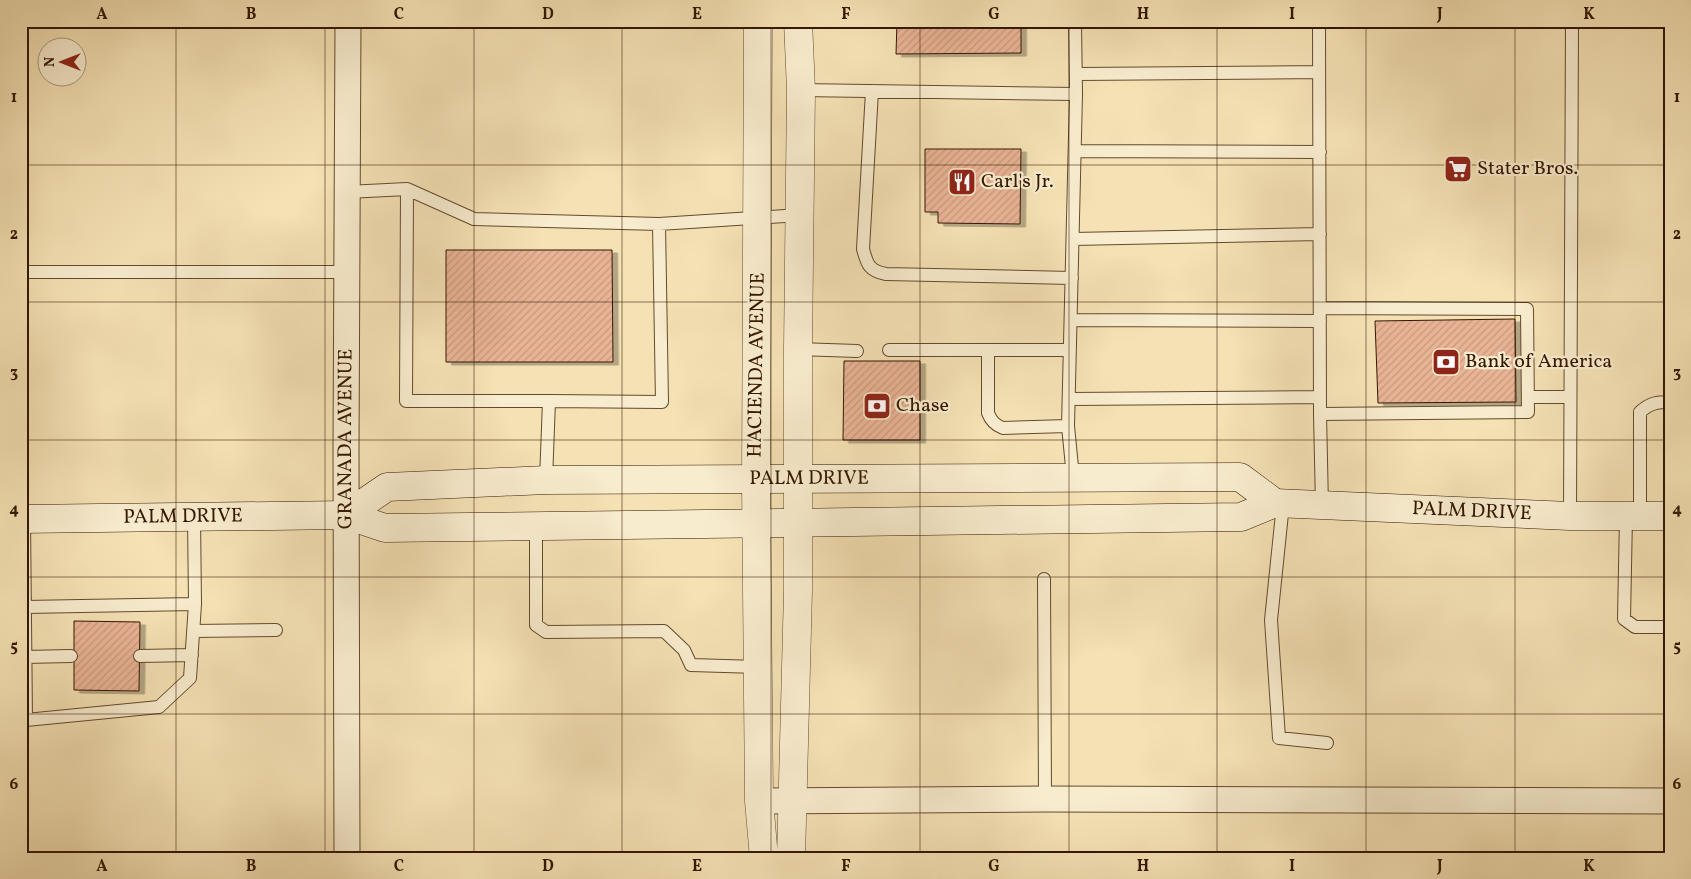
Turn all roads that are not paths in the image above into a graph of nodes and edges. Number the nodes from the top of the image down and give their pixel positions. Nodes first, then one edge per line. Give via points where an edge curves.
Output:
1 (348, 21) edge
2 (758, 21) edge
3 (798, 21) edge
4 (1075, 21) edge
5 (1319, 21) edge
6 (1572, 21) edge
7 (1319, 72) junction
8 (1076, 74) junction
9 (801, 90) junction
10 (872, 91) junction
11 (1076, 94) junction
12 (1075, 151) junction
13 (1320, 152) junction
14 (407, 189) junction
15 (347, 192) junction
16 (800, 215) junction
17 (758, 218) junction
18 (659, 224) junction
19 (1320, 234) junction
20 (1073, 239) junction
21 (21, 272) edge
22 (347, 272) junction
23 (1072, 278) junction
24 (1320, 314) junction
25 (1071, 320) junction
26 (798, 349) junction
27 (889, 350) dead end
28 (988, 350) junction
29 (1070, 350) junction
30 (857, 351) dead end
31 (1320, 397) junction
32 (1528, 397) junction
33 (1570, 397) junction
34 (1069, 399) junction
35 (549, 401) junction
36 (1670, 402) edge
37 (1320, 414) junction
38 (1068, 426) junction
39 (1072, 477) junction
40 (546, 480) junction
41 (756, 480) junction
42 (798, 480) junction
43 (1279, 503) junction
44 (1322, 506) junction
45 (346, 515) junction
46 (1570, 516) junction
47 (1633, 516) junction
48 (1670, 516) edge
49 (194, 517) junction
50 (23, 519) edge
51 (756, 524) junction
52 (798, 524) junction
53 (536, 526) junction
54 (1044, 579) dead end
55 (194, 604) junction
56 (25, 607) junction
57 (1670, 627) edge
58 (193, 630) junction
59 (276, 630) dead end
60 (192, 655) junction
61 (71, 656) dead end
62 (140, 656) dead end
63 (25, 657) junction
64 (758, 666) junction
65 (23, 720) edge
66 (1327, 742) dead end
67 (1045, 799) junction
68 (759, 801) junction
69 (793, 801) junction
70 (1670, 802) edge
71 (346, 858) edge
72 (764, 858) edge
73 (791, 858) edge

1 - 15 street, GRANADA AVENUE
2 - 17 main road, HACIENDA AVENUE
3 - 9 main road, HACIENDA AVENUE
4 - 8 lane
5 - 7 lane
6 - 33 lane
7 - 8 lane
7 - 13 lane
8 - 11 lane
9 - 10 lane
9 - 16 main road, HACIENDA AVENUE
10 - 11 lane
10 - 23 lane via 863,249 866,262 875,272
11 - 12 lane
12 - 13 lane
12 - 20 lane
13 - 19 lane
14 - 15 lane
14 - 18 lane via 474,219
14 - 35 lane via 406,401
15 - 22 street, GRANADA AVENUE
16 - 17 lane
16 - 26 main road, HACIENDA AVENUE
17 - 18 lane
17 - 41 main road, HACIENDA AVENUE
18 - 35 lane via 662,402
19 - 20 lane
19 - 24 lane
20 - 23 lane
21 - 22 lane
22 - 45 street, GRANADA AVENUE
23 - 25 lane
24 - 25 lane
24 - 31 lane
24 - 32 lane via 1527,308
25 - 29 lane
26 - 30 lane
26 - 42 main road, HACIENDA AVENUE
27 - 28 lane
28 - 29 lane
28 - 38 lane via 988,413 996,425 1003,428
29 - 34 lane
31 - 34 lane
31 - 37 lane
32 - 33 lane
32 - 37 lane via 1528,412
33 - 46 lane
34 - 38 lane
35 - 40 lane
36 - 47 lane via 1654,402 1640,412
37 - 44 lane
38 - 39 lane
39 - 42 main road, PALM DRIVE
39 - 43 main road, PALM DRIVE via 1240,477
40 - 41 main road, PALM DRIVE
40 - 45 main road, PALM DRIVE via 387,487
41 - 42 main road, PALM DRIVE
41 - 51 main road, HACIENDA AVENUE
42 - 52 main road, HACIENDA AVENUE
43 - 44 main road, PALM DRIVE
43 - 52 main road, PALM DRIVE via 1241,518
43 - 66 lane via 1271,620 1279,738
44 - 46 main road, PALM DRIVE
45 - 49 main road, PALM DRIVE
45 - 53 main road, PALM DRIVE via 386,528
45 - 71 street, GRANADA AVENUE
46 - 47 main road, PALM DRIVE
47 - 48 main road, PALM DRIVE
47 - 57 lane via 1624,619 1635,627
49 - 50 main road, PALM DRIVE
49 - 55 lane
50 - 56 lane
51 - 52 main road, PALM DRIVE
51 - 53 main road, PALM DRIVE
51 - 64 main road, HACIENDA AVENUE
52 - 69 main road, HACIENDA AVENUE
53 - 64 lane via 536,625 546,632 664,630 684,650 691,665
54 - 67 lane
55 - 56 lane
55 - 58 lane
56 - 63 lane
58 - 59 lane
58 - 60 lane
60 - 62 lane
60 - 65 lane via 190,678 160,707
61 - 63 lane
63 - 65 lane
64 - 68 main road, HACIENDA AVENUE
67 - 69 street
67 - 70 street
68 - 69 street
68 - 72 main road, HACIENDA AVENUE
69 - 73 main road, HACIENDA AVENUE

